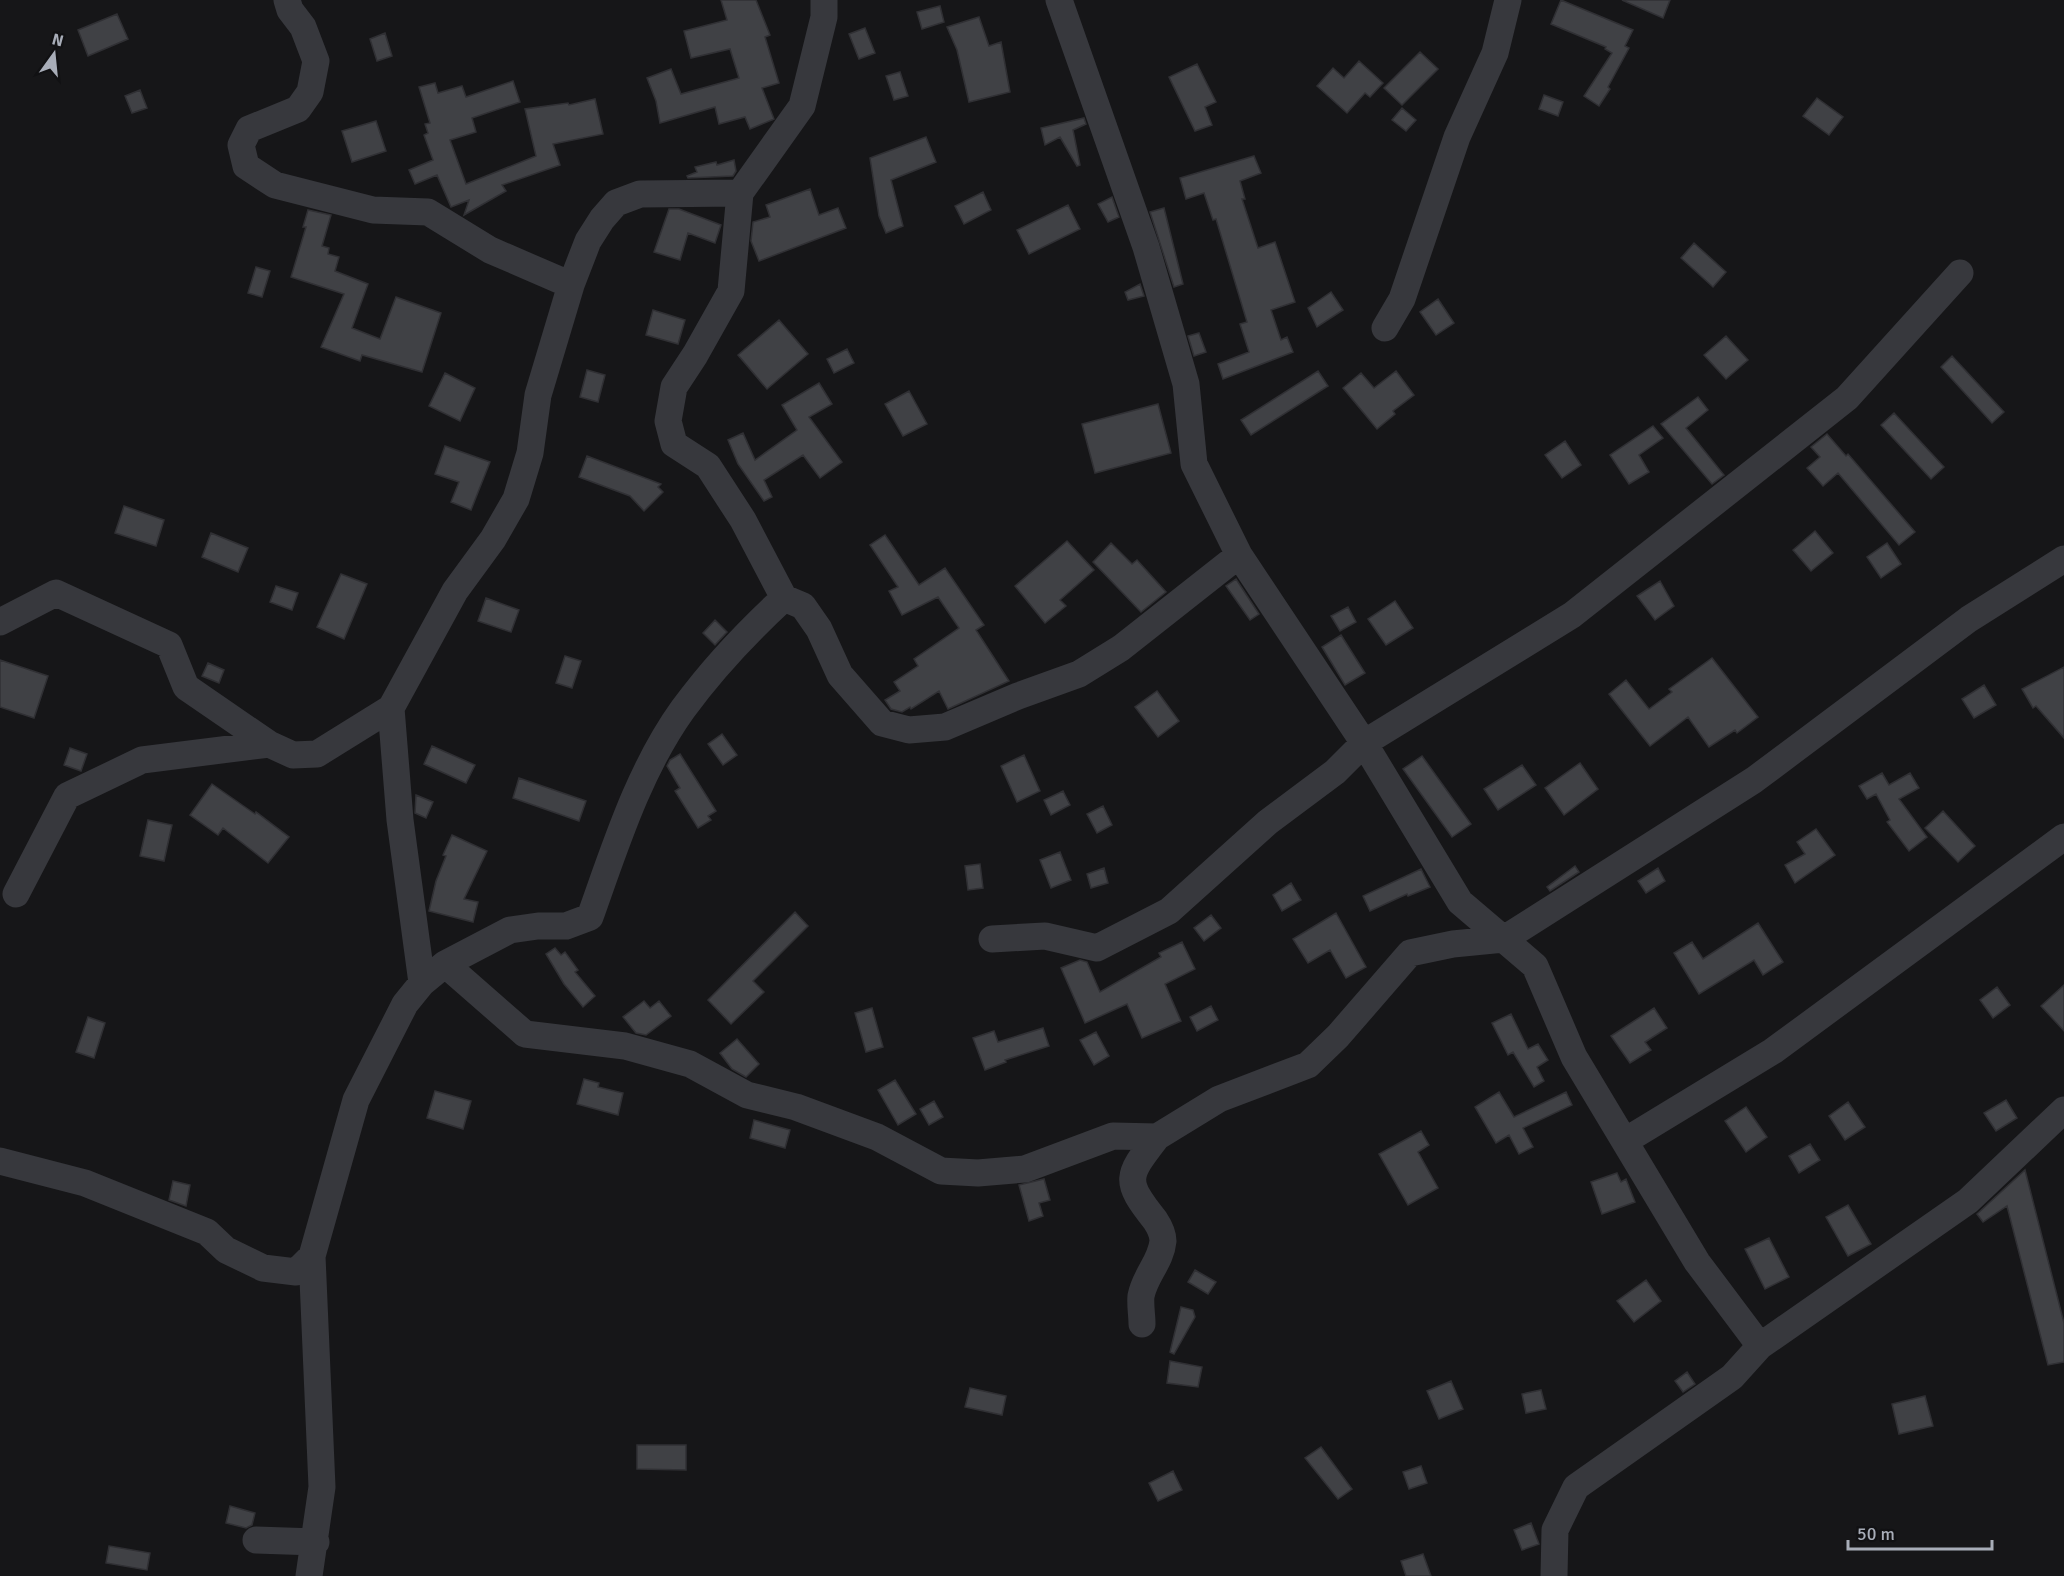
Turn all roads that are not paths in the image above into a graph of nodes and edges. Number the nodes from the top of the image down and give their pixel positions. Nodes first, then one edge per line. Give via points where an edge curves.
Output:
1 (287, 0) edge
2 (824, 0) edge
3 (1059, 0) edge
4 (1508, 0) edge
5 (740, 193) junction
6 (1960, 273) dead end
7 (571, 285) junction
8 (1385, 328) dead end
9 (1239, 555) junction
10 (2064, 559) edge
11 (784, 598) junction
12 (0, 622) edge
13 (391, 708) junction
14 (1364, 743) junction
15 (269, 744) junction
16 (2064, 837) edge
17 (16, 894) dead end
18 (992, 939) dead end
19 (1504, 939) junction
20 (444, 964) junction
21 (422, 982) junction
22 (2064, 1110) edge
23 (1157, 1137) junction
24 (1625, 1141) junction
25 (0, 1161) edge
26 (312, 1256) junction
27 (1142, 1324) dead end
28 (1760, 1346) junction
29 (256, 1540) dead end
30 (316, 1542) junction
31 (309, 1576) edge
32 (1554, 1576) edge

1 - 7 street via 316,61 310,92 298,109 249,129 241,145 246,166 275,184 373,210 428,212 490,250
2 - 5 street via 824,17 802,106
3 - 9 street via 1146,247 1186,384 1194,464
4 - 8 street via 1495,53 1457,137 1402,299
5 - 7 street via 640,194 616,203 588,241
5 - 11 street via 731,291 674,387 668,422 674,444 708,466 720,484
6 - 14 street via 1847,398 1572,615
7 - 13 street via 538,395 530,453 516,499 455,591
9 - 11 street via 1121,648 1079,674 945,727 909,730 882,723 840,675 819,629 802,606
9 - 14 street
10 - 19 street via 1969,619 1754,780
11 - 20 street via 741,638 682,710 646,772 590,917 566,927 510,930
12 - 15 street via 56,593 169,645 186,687
13 - 15 street via 317,754 293,755
13 - 21 street via 400,820
14 - 18 street via 1335,772 1268,822 1169,911 1097,948 1045,936
14 - 19 street via 1460,902
15 - 17 street via 142,760 68,796
16 - 24 street via 1773,1051
19 - 23 street via 1410,953 1308,1065 1219,1099
19 - 24 street via 1535,966 1574,1057
20 - 21 street
20 - 23 street via 525,1034 625,1046 690,1064 747,1095 795,1107 877,1137 941,1171 1025,1169 1113,1137
21 - 26 street via 405,1004 356,1100
22 - 28 street via 1968,1201
23 - 27 street via 1138,1162 1132,1179 1133,1192 1163,1237 1161,1257 1141,1297
24 - 28 street via 1697,1262
25 - 26 street via 85,1184 207,1232 225,1250 263,1268 296,1272
26 - 30 street via 322,1487
28 - 32 street via 1732,1377 1576,1487 1555,1530
29 - 30 street
30 - 31 street

